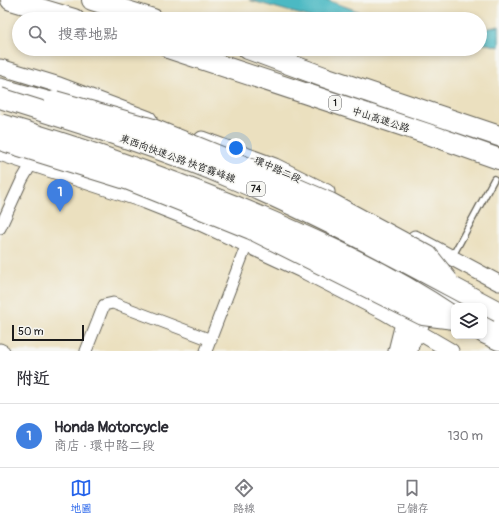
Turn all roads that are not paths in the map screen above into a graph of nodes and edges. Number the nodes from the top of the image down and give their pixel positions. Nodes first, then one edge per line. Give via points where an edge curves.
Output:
1 (11, 0) edge
2 (92, 0) edge
3 (51, 12) edge
4 (131, 12) edge
5 (192, 56) edge
6 (267, 56) edge
7 (0, 67) edge
8 (0, 86) edge
9 (0, 98) edge
10 (55, 101) joint
11 (0, 116) edge
12 (0, 124) edge
13 (499, 136) edge
14 (0, 140) edge
15 (0, 153) edge
16 (499, 159) edge
17 (32, 163) junction
18 (494, 179) dead end
19 (0, 228) edge
20 (247, 244) junction
21 (451, 257) junction
22 (499, 283) edge
23 (439, 295) edge
24 (451, 308) edge
25 (499, 312) edge
26 (451, 316) edge
27 (451, 318) edge
28 (487, 319) edge
29 (403, 323) junction
30 (499, 325) edge
31 (487, 326) edge
32 (418, 332) junction
33 (499, 332) edge
34 (487, 334) edge
35 (211, 340) junction
36 (499, 340) edge
37 (0, 350) edge
38 (4, 351) edge
39 (86, 351) edge
40 (206, 351) edge
41 (396, 351) edge
42 (410, 351) edge
43 (451, 351) edge

1 - 3 highway
2 - 4 highway
5 - 16 highway, 中山高速公路 / 1
6 - 13 highway, 1
7 - 21 street, 環中路二段 via 59,85 275,166
8 - 10 street
9 - 23 highway, 東西向快速公路 快官霧峰線 / 74, bridge via 180,157 235,179 314,215
10 - 23 highway, bridge via 150,128 330,203 428,256
11 - 23 street via 148,164 268,211
12 - 23 street via 240,205 398,281
12 - 26 highway, 74, bridge via 175,182 286,227 377,271
14 - 27 highway, bridge via 129,180 251,229 423,315
15 - 17 street
17 - 19 street
17 - 20 street via 143,200
18 - 21 lane
20 - 29 street
20 - 35 street
21 - 22 street, 環中路二段
21 - 23 street
23 - 24 street
23 - 25 highway, 東西向快速公路 快官霧峰線 / 74, bridge
23 - 29 street
23 - 32 street
28 - 30 street
29 - 32 street
29 - 41 street
31 - 33 street
32 - 42 street
32 - 43 street
34 - 36 highway
35 - 39 street via 113,303 104,305
35 - 40 street
37 - 38 street

